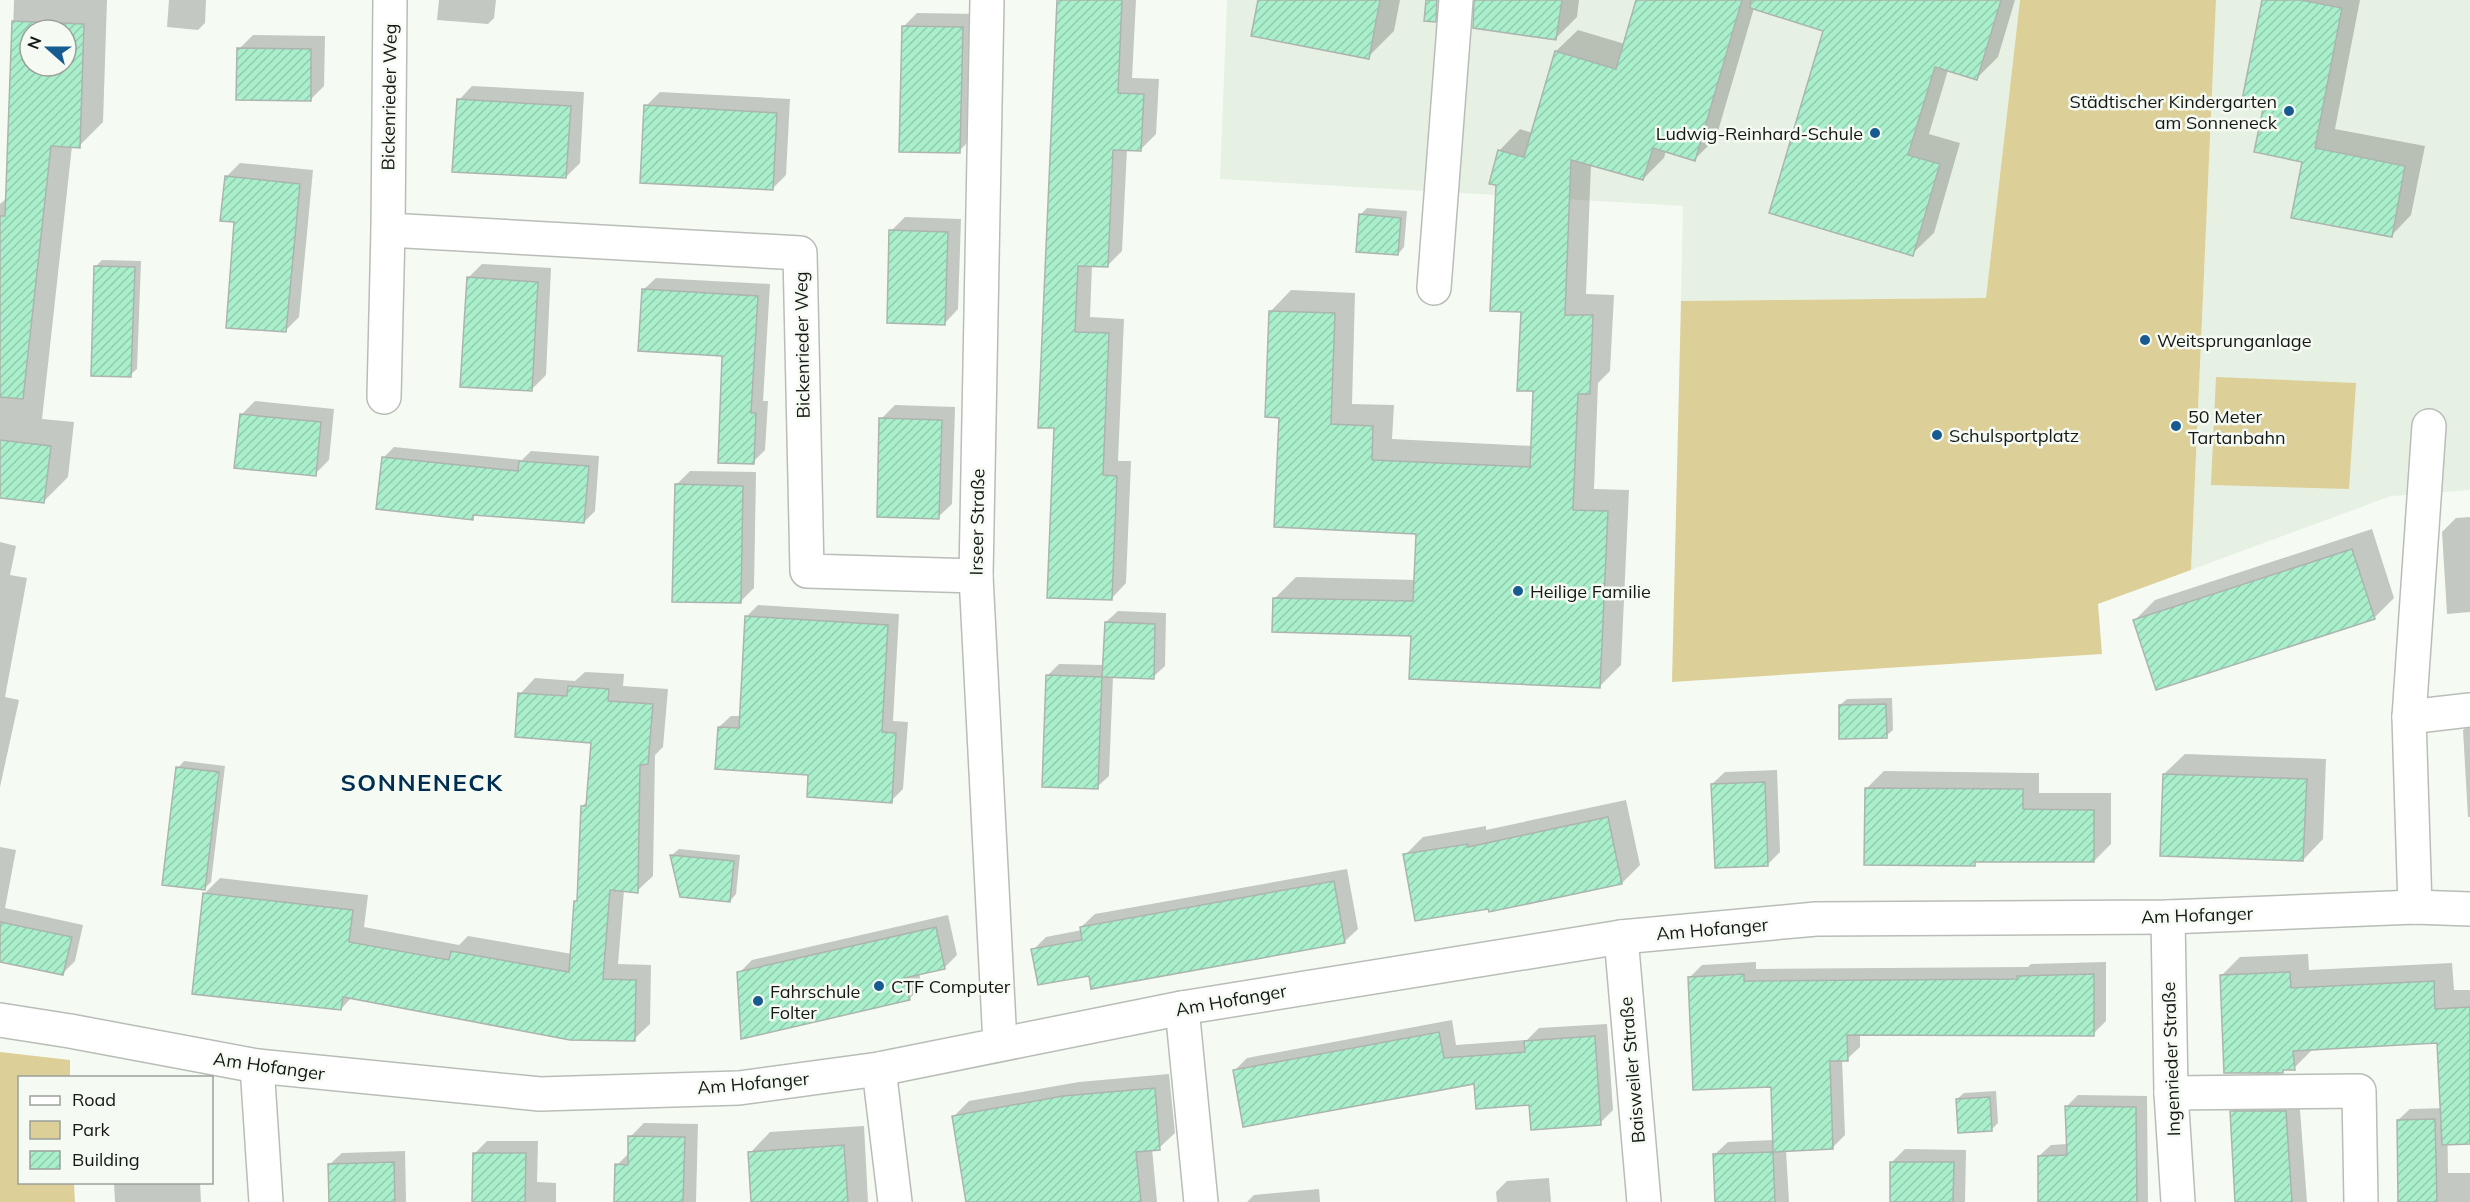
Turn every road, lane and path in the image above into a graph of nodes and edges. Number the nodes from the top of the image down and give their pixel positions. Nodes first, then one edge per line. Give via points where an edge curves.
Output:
1 (390, 0) edge
2 (987, 0) edge
3 (1456, 0) edge
4 (388, 230) junction
5 (1434, 288) dead end
6 (384, 397) dead end
7 (2429, 426) dead end
8 (976, 576) junction
9 (2470, 711) edge
10 (2409, 717) junction
11 (2415, 907) junction
12 (2470, 909) edge
13 (2168, 917) junction
14 (1621, 937) junction
15 (1182, 1008) junction
16 (0, 1020) edge
17 (1000, 1044) junction
18 (257, 1066) junction
19 (879, 1069) junction
20 (2171, 1093) junction
21 (266, 1202) edge
22 (895, 1202) edge
23 (1201, 1202) edge
24 (1644, 1202) edge
25 (2178, 1202) edge
26 (2361, 1202) edge

1 - 4 street, Bickenrieder Weg
2 - 8 street, Irseer Straße
3 - 5 street
4 - 6 street, Bickenrieder Weg
4 - 8 street, Bickenrieder Weg via 800,254 807,571
7 - 10 street
8 - 17 street, Irseer Straße
9 - 10 street
10 - 11 street
11 - 12 street, Am Hofanger
11 - 13 street, Am Hofanger
13 - 14 street, Am Hofanger via 1816,919
13 - 20 street, Ingenrieder Straße
14 - 15 street, Am Hofanger
14 - 24 street, Baisweiler Straße
15 - 17 street, Am Hofanger
15 - 23 street
16 - 18 street, Am Hofanger
17 - 19 street, Am Hofanger
18 - 19 street, Am Hofanger via 540,1094 739,1088
18 - 21 street
19 - 22 street
20 - 25 street, Ingenrieder Straße
20 - 26 street via 2359,1091

